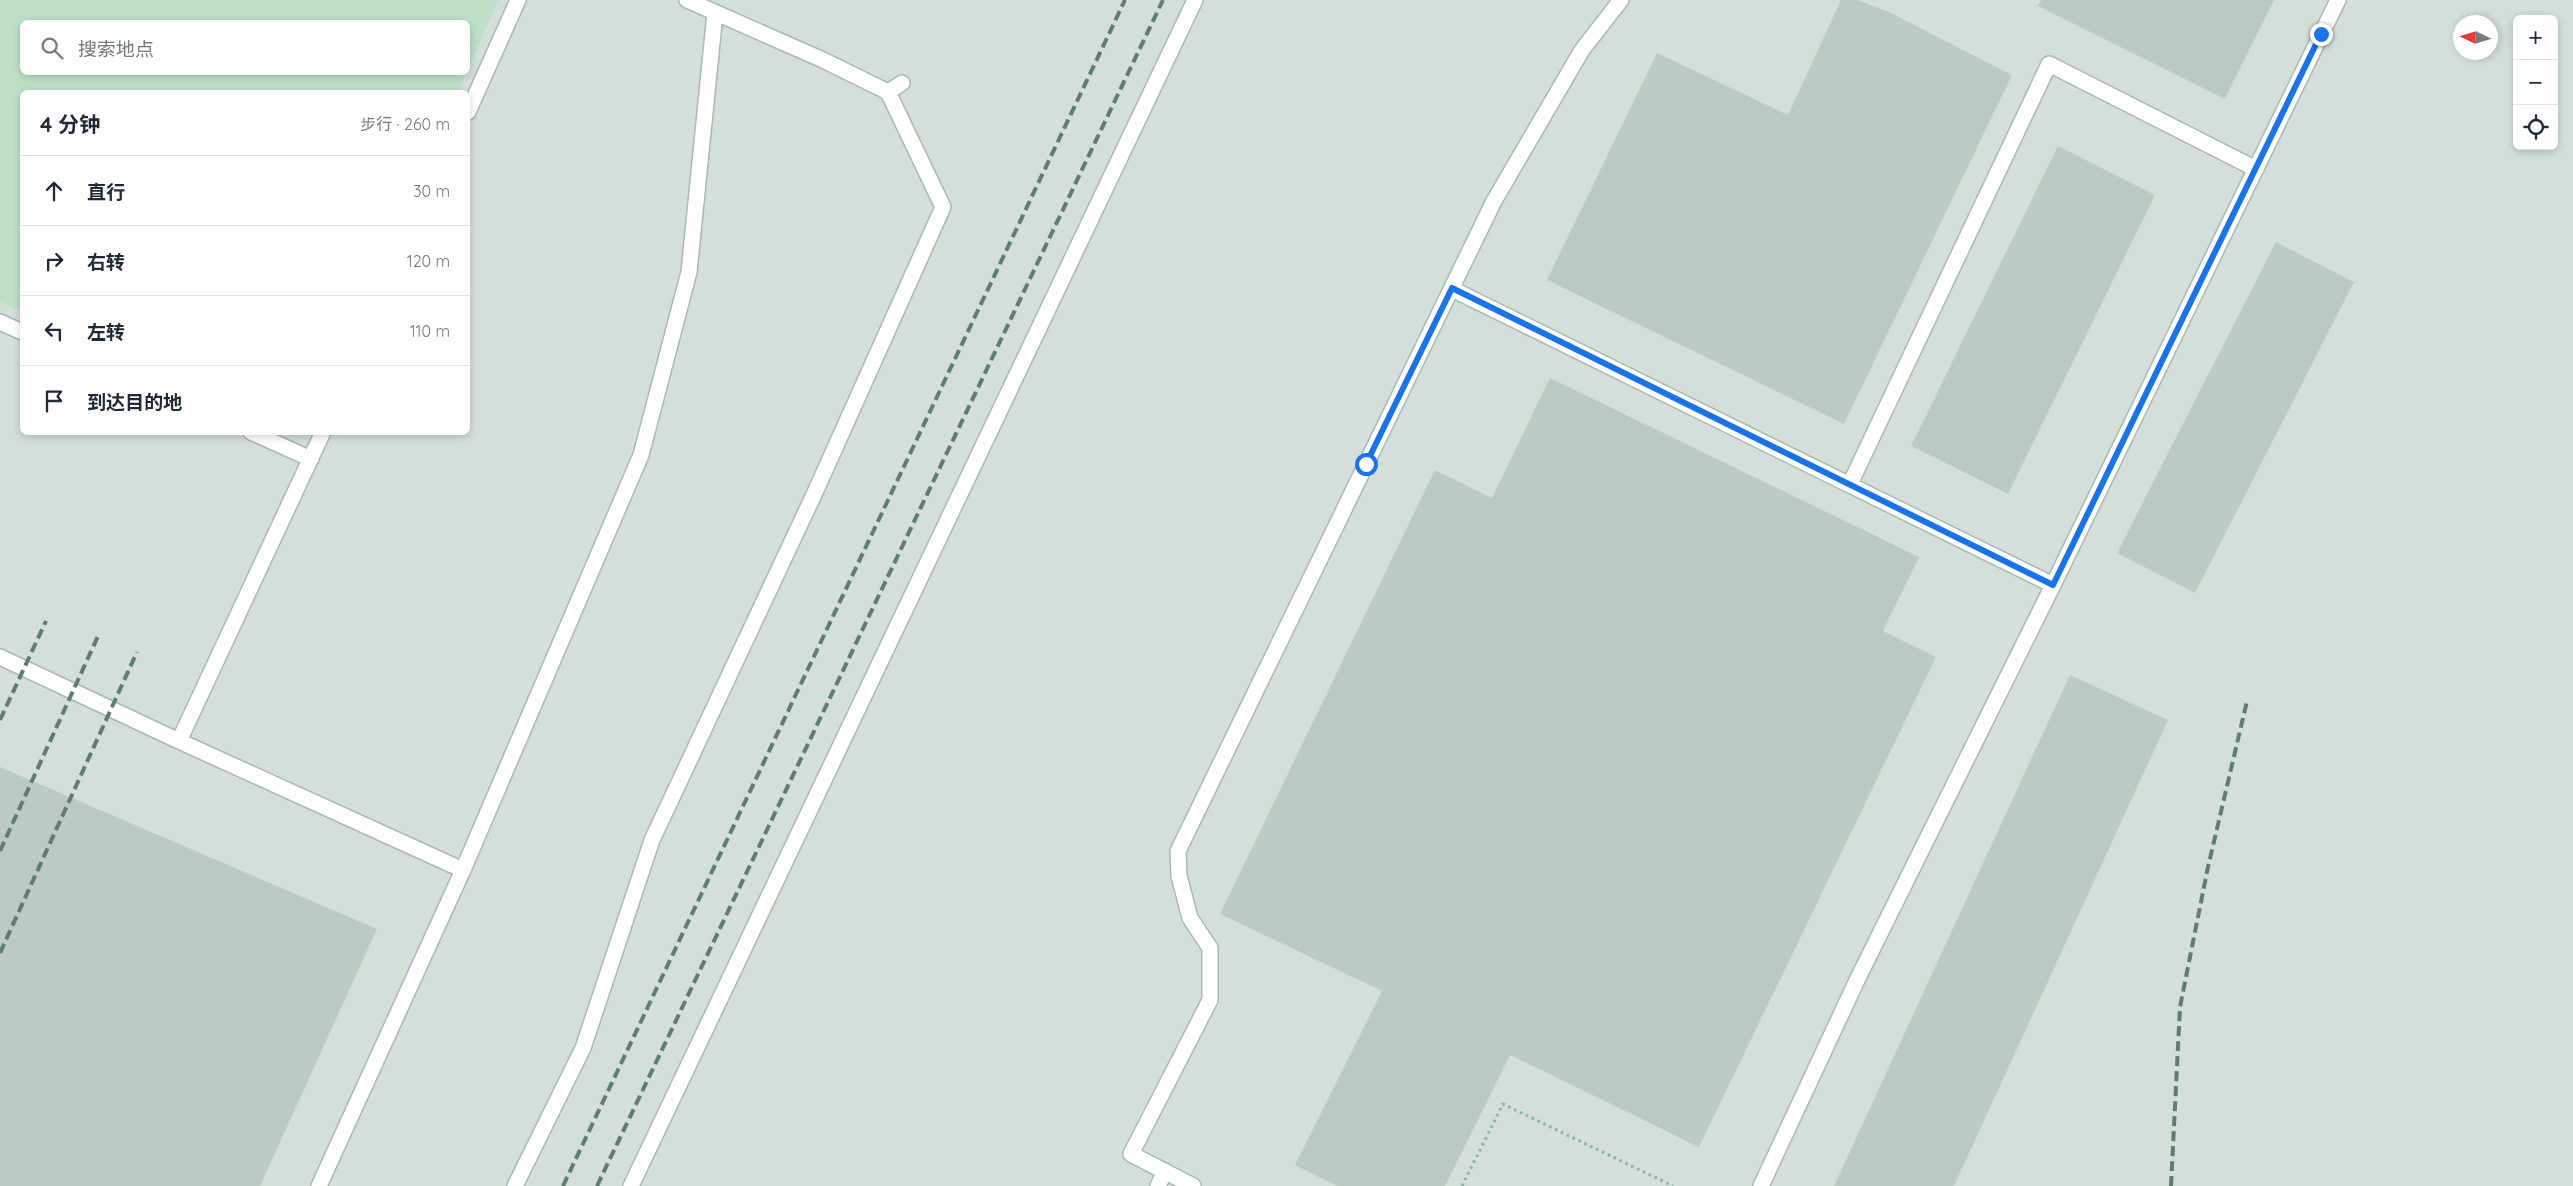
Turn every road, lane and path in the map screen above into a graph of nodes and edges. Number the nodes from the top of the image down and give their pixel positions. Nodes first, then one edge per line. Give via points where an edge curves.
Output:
1 (518, 0) edge
2 (687, 0) edge
3 (1195, 0) edge
4 (1621, 0) edge
5 (2338, 0) edge
6 (715, 13) junction
7 (902, 83) dead end
8 (888, 92) junction
9 (470, 108) edge
10 (2256, 169) junction
11 (1452, 288) junction
12 (0, 322) edge
13 (20, 331) edge
14 (258, 435) edge
15 (322, 435) edge
16 (311, 459) junction
17 (1850, 484) junction
18 (2053, 585) junction
19 (0, 658) edge
20 (179, 741) junction
21 (463, 870) junction
22 (1165, 1171) junction
23 (319, 1186) edge
24 (515, 1186) edge
25 (631, 1186) edge
26 (1158, 1186) edge
27 (1193, 1186) edge
28 (1462, 1186) edge
29 (1673, 1186) edge
30 (1761, 1186) edge

1 - 9 lane
2 - 6 lane
3 - 25 lane
4 - 11 lane via 1582,50 1498,192
5 - 10 lane
6 - 8 lane
6 - 21 lane via 689,272 641,456
7 - 8 lane
8 - 24 lane via 943,207 652,840 583,1048
10 - 17 lane via 2049,64
10 - 18 lane
11 - 17 lane
11 - 22 lane via 1178,851 1179,876 1190,918 1210,948 1210,1000 1131,1154
12 - 13 lane
14 - 16 lane
15 - 16 lane
16 - 20 lane
17 - 18 lane
18 - 30 lane via 1858,978
19 - 20 lane
20 - 21 lane
21 - 23 lane
22 - 26 lane
22 - 27 lane
28 - 29 path via 1503,1104

